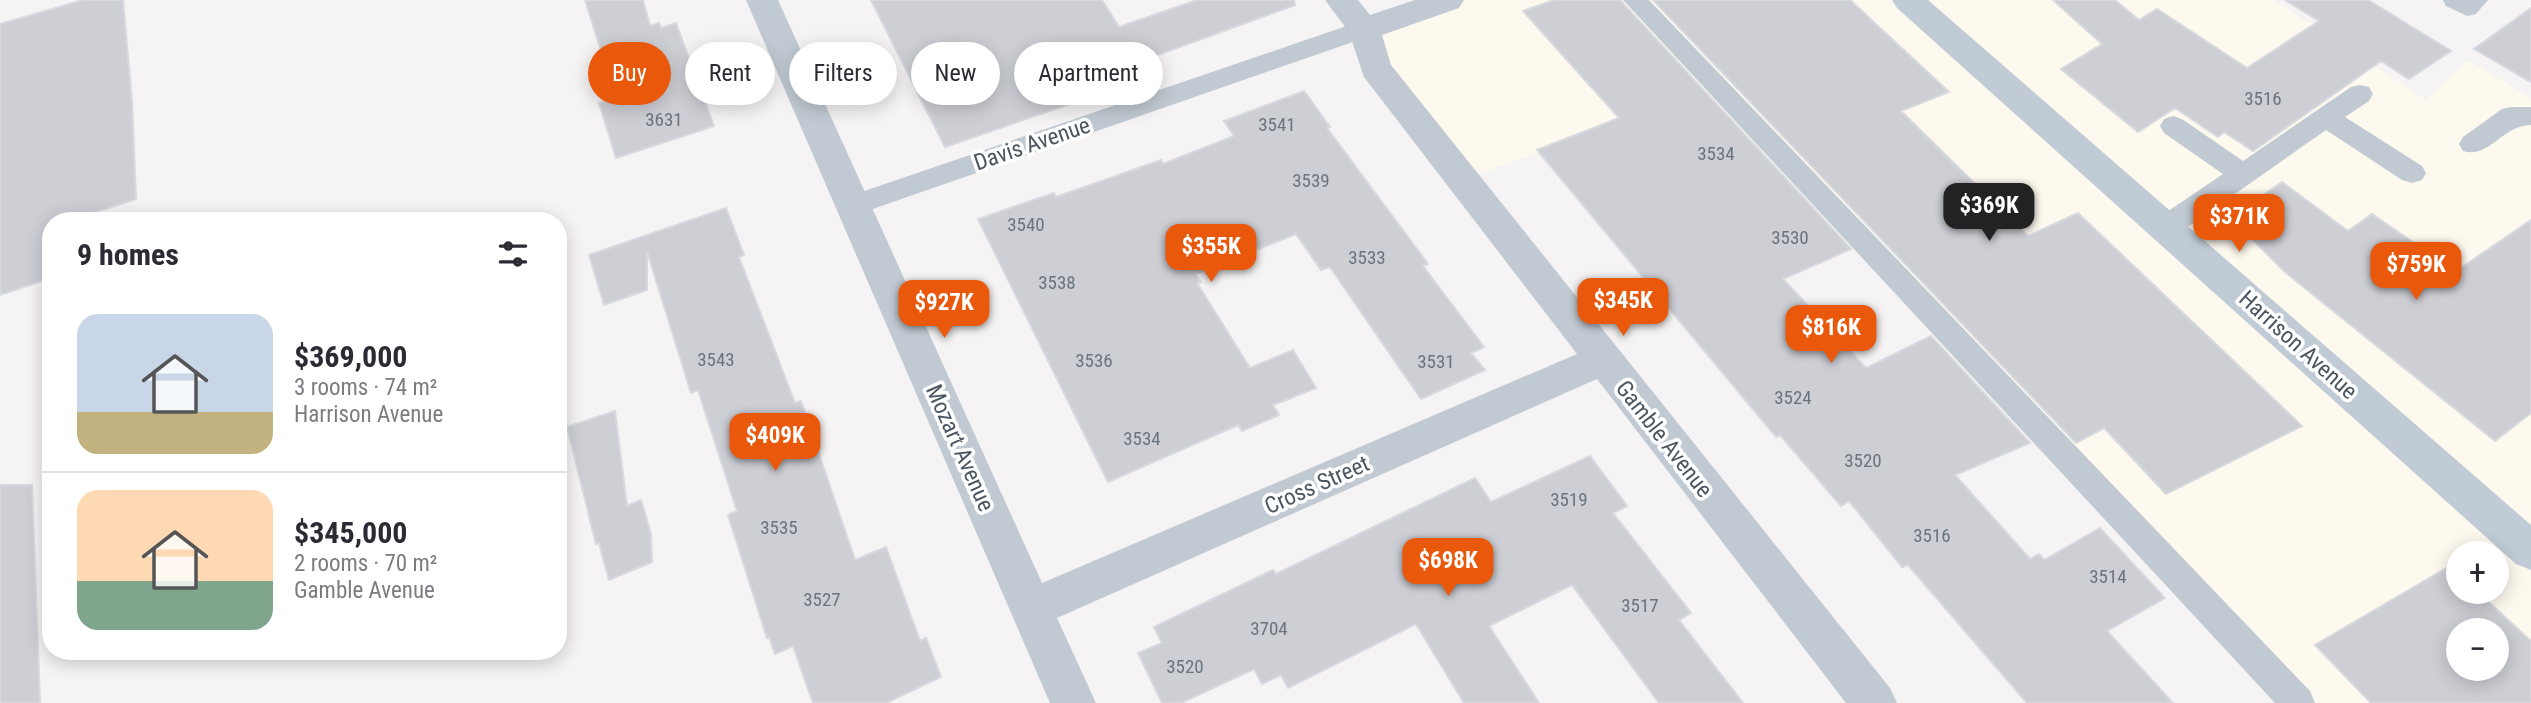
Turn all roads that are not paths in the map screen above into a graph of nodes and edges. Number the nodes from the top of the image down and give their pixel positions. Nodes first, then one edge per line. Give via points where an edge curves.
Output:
1 (762, 0) edge
2 (1448, 0) edge
3 (1635, 0) edge
4 (1908, 0) edge
5 (2455, 0) edge
6 (2476, 0) edge
7 (1353, 14) edge
8 (2360, 94) dead end
9 (2531, 116) edge
10 (2327, 118) junction
11 (2173, 126) dead end
12 (2472, 144) dead end
13 (2412, 173) dead end
14 (2244, 174) junction
15 (854, 205) junction
16 (2165, 228) junction
17 (1602, 360) junction
18 (2527, 541) edge
19 (1032, 608) junction
20 (1073, 703) edge
21 (1874, 703) edge
22 (2298, 703) edge

1 - 15 street, Mozart Avenue
2 - 7 street, Davis Avenue
3 - 22 lane
4 - 16 main road, Harrison Avenue
5 - 6 lane via 2468,8
7 - 15 lane, Davis Avenue
7 - 17 street, Gamble Avenue via 1376,69
8 - 10 lane
9 - 12 lane via 2511,116
10 - 13 lane
10 - 14 lane
11 - 14 lane
14 - 16 lane
15 - 19 street, Mozart Avenue
16 - 18 main road, Harrison Avenue
17 - 19 street, Cross Street
17 - 21 street, Gamble Avenue
19 - 20 street, Mozart Avenue

